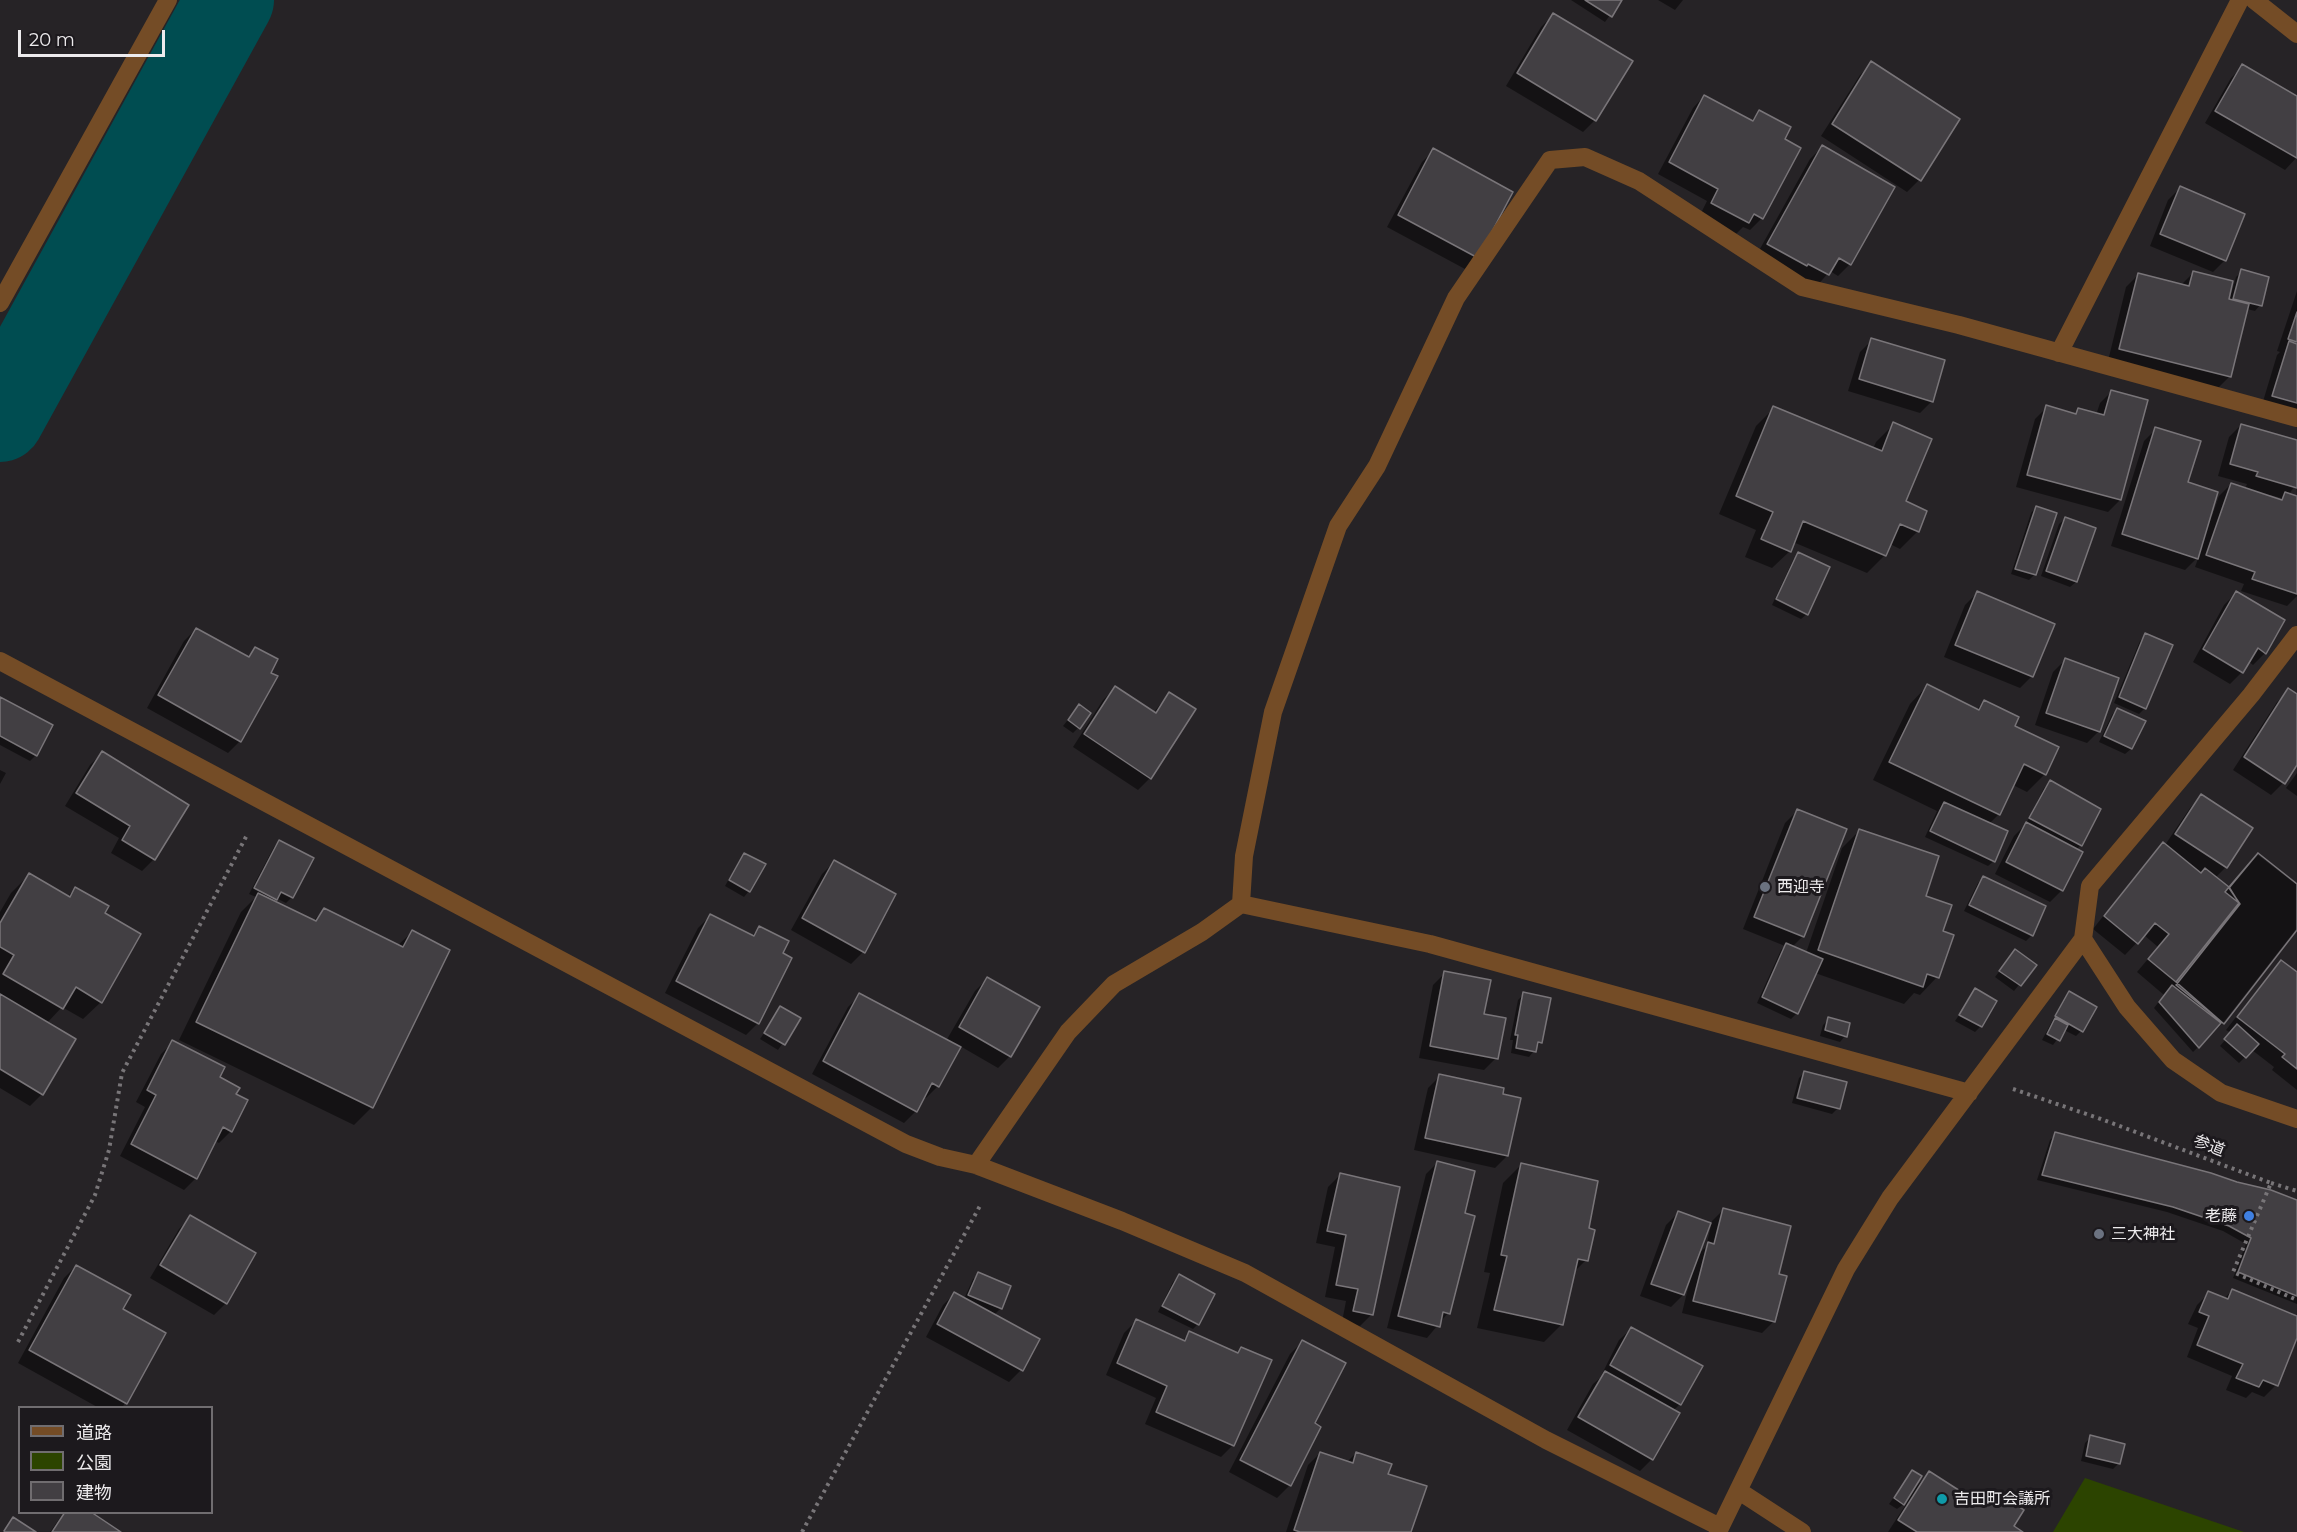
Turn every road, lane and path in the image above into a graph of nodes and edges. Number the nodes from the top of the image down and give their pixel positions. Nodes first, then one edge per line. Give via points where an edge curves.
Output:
1 (168, 0) edge
2 (2240, 0) edge
3 (2254, 0) edge
4 (2297, 34) edge
5 (0, 303) edge
6 (2059, 352) junction
7 (2297, 418) edge
8 (2297, 635) edge
9 (0, 661) edge
10 (264, 802) junction
11 (1241, 904) junction
12 (2083, 939) junction
13 (1982, 1076) junction
14 (1969, 1093) junction
15 (2297, 1119) edge
16 (976, 1165) junction
17 (998, 1174) junction
18 (2271, 1183) junction
19 (2297, 1191) edge
20 (2297, 1300) edge
21 (18, 1342) dead end
22 (1739, 1491) junction
23 (1719, 1529) edge
24 (802, 1532) edge
25 (1802, 1532) edge

1 - 5 street
2 - 6 street
3 - 4 street
6 - 7 street
6 - 11 street via 1802,287 1639,181 1585,157 1550,160 1456,298 1377,466 1338,526 1273,712 1244,856
8 - 12 street via 2090,886
9 - 10 street
10 - 16 street via 906,1144
10 - 21 path via 122,1073 109,1150 95,1196
11 - 14 street via 1430,944
11 - 16 street via 1114,984 1068,1032
12 - 13 street
12 - 15 street via 2127,1007 2173,1060 2221,1093
13 - 14 street
13 - 18 path, 参道
14 - 22 street via 1890,1198 1846,1269
16 - 17 street
17 - 23 street via 1245,1273 1536,1435
17 - 24 path
18 - 19 path, 参道
18 - 20 path via 2233,1272
22 - 23 street
22 - 25 street

